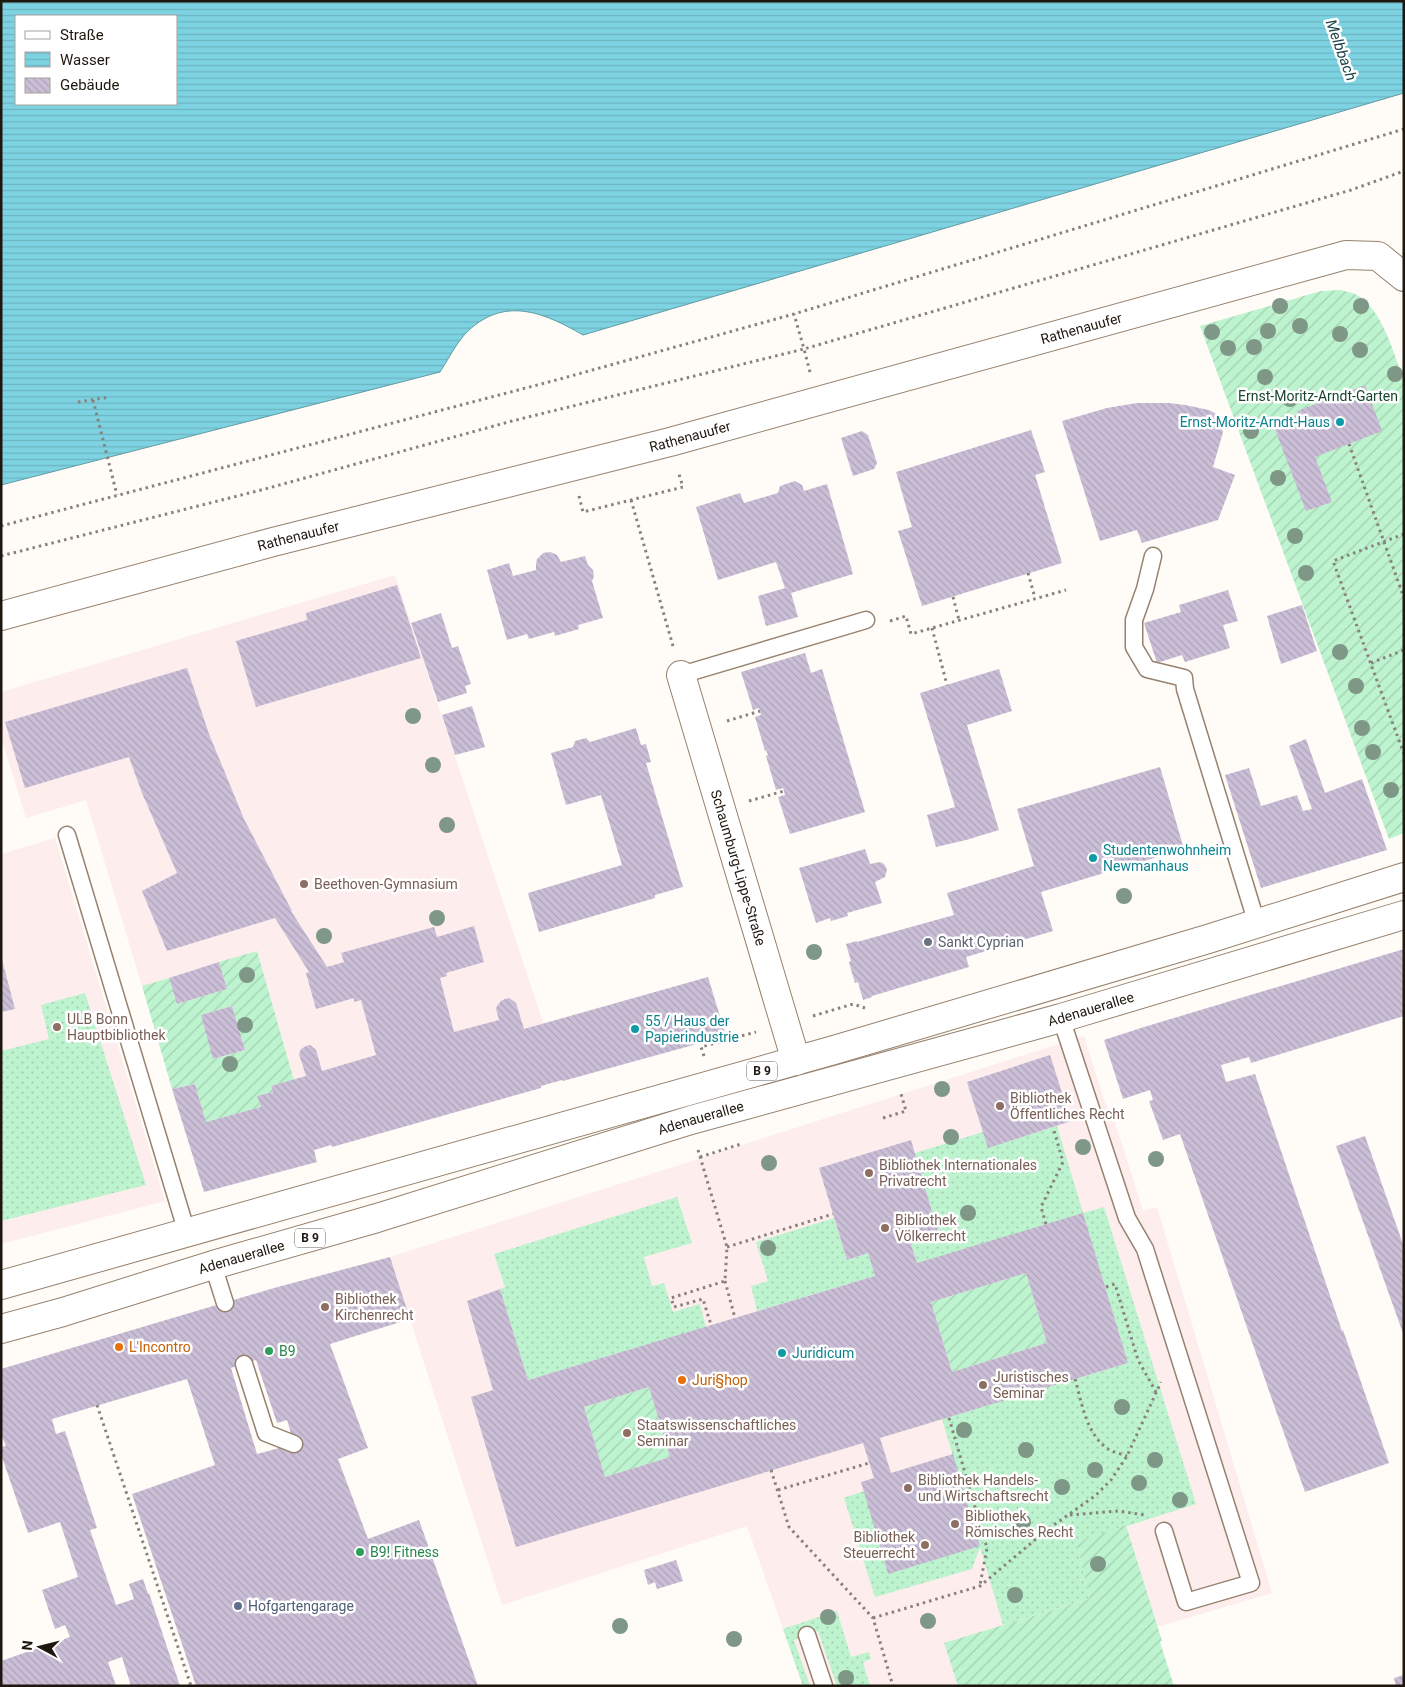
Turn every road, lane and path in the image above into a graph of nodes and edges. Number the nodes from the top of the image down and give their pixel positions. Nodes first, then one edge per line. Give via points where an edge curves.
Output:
1 (1404, 129) edge
2 (1404, 172) edge
3 (1404, 277) edge
4 (794, 314) junction
5 (804, 349) junction
6 (110, 397) dead end
7 (93, 400) junction
8 (78, 402) dead end
9 (818, 402) junction
10 (1349, 444) dead end
11 (677, 469) dead end
12 (578, 494) dead end
13 (117, 496) junction
14 (631, 500) junction
15 (1, 526) edge
16 (1404, 534) edge
17 (1383, 542) junction
18 (1, 556) edge
19 (1153, 556) dead end
20 (1028, 573) dead end
21 (1066, 590) dead end
22 (953, 597) dead end
23 (1035, 598) junction
24 (1404, 598) edge
25 (1, 616) edge
26 (665, 617) dead end
27 (866, 620) joint
28 (959, 620) junction
29 (932, 628) junction
30 (1404, 650) edge
31 (1371, 663) junction
32 (681, 675) joint
33 (948, 684) dead end
34 (1404, 754) edge
35 (67, 835) dead end
36 (1404, 877) edge
37 (1404, 915) edge
38 (1258, 924) junction
39 (1061, 1018) junction
40 (796, 1062) junction
41 (691, 1120) junction
42 (1053, 1127) dead end
43 (741, 1144) dead end
44 (700, 1157) junction
45 (833, 1214) dead end
46 (1046, 1224) dead end
47 (187, 1233) junction
48 (727, 1247) junction
49 (213, 1265) junction
50 (725, 1281) junction
51 (1, 1285) edge
52 (1106, 1287) dead end
53 (225, 1303) dead end
54 (735, 1318) dead end
55 (711, 1325) dead end
56 (1, 1329) edge
57 (1177, 1350) junction
58 (244, 1364) dead end
59 (1075, 1379) dead end
60 (1156, 1392) junction
61 (97, 1406) dead end
62 (949, 1418) dead end
63 (294, 1444) dead end
64 (1127, 1456) junction
65 (869, 1463) dead end
66 (771, 1470) dead end
67 (778, 1490) junction
68 (1068, 1516) junction
69 (1164, 1531) joint
70 (980, 1586) junction
71 (874, 1618) junction
72 (807, 1635) dead end
73 (191, 1686) edge
74 (824, 1686) edge
75 (893, 1686) edge

1 - 4 path
2 - 5 path
3 - 9 main road, Rathenauufer via 1378,256 1346,255
4 - 5 path
4 - 13 path
5 - 9 path
5 - 18 path via 512,420 265,490
6 - 7 path
7 - 8 path
7 - 13 path
9 - 25 main road, Rathenauufer via 273,542
10 - 17 path
11 - 14 path via 683,487
12 - 14 path via 583,512
13 - 15 path
14 - 26 path
16 - 17 path
17 - 24 path
17 - 31 path via 1333,561
19 - 38 lane via 1134,620 1134,648 1147,669 1184,678
20 - 23 path
21 - 23 path
22 - 28 path
23 - 28 path
27 - 29 path via 877,625 906,616 911,634
27 - 32 lane
28 - 29 path
29 - 33 path
30 - 31 path
31 - 34 path
32 - 40 main road, Schaumburg-Lippe-Straße
35 - 47 lane
36 - 38 main road, Adenauerallee / B 9
37 - 39 main road, Adenauerallee / B 9
38 - 40 main road, Adenauerallee / B 9
39 - 41 main road, Adenauerallee / B 9
39 - 57 lane via 1127,1218 1144,1249
40 - 47 main road, Adenauerallee / B 9
41 - 44 path
41 - 49 main road, Adenauerallee / B 9 via 377,1218
42 - 46 path via 1064,1162 1041,1207
43 - 44 path
44 - 48 path
45 - 48 path
47 - 51 main road, Adenauerallee / B 9
48 - 50 path
49 - 53 lane
49 - 56 main road, Adenauerallee / B 9
50 - 54 path
50 - 55 path via 671,1298 674,1307 703,1299
52 - 60 path via 1115,1284 1138,1360
57 - 60 path
57 - 69 lane via 1251,1583 1186,1602
58 - 63 lane via 266,1434
59 - 64 path via 1096,1437 1109,1449
60 - 64 path
61 - 73 path
62 - 70 path via 988,1548
64 - 68 path via 1096,1496
65 - 67 path
66 - 67 path
67 - 71 path via 789,1527
68 - 69 path via 1118,1511 1152,1516
68 - 70 path
70 - 71 path
71 - 75 path
72 - 74 lane

